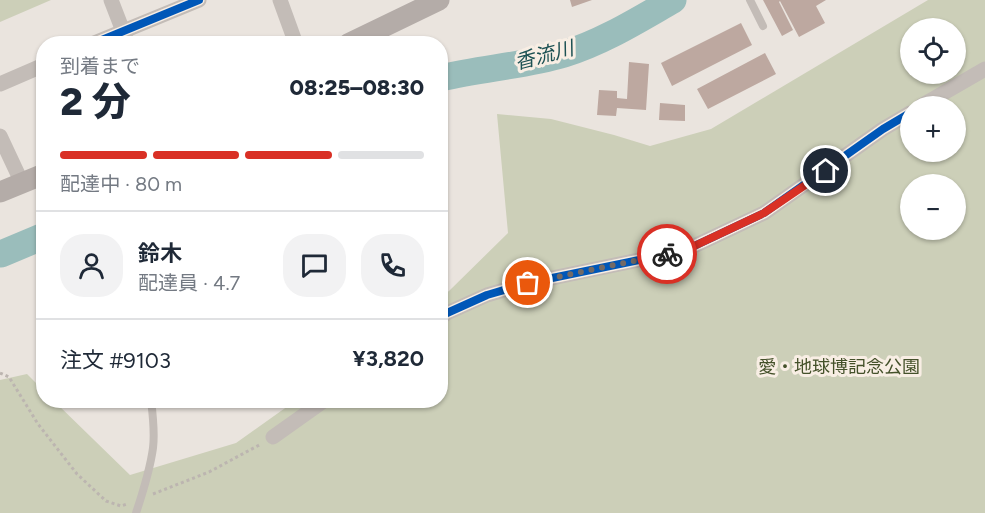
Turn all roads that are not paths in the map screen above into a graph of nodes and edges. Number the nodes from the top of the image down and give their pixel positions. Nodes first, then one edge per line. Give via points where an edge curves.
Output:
1 (111, 0) edge
2 (199, 0) edge
3 (280, 0) edge
4 (439, 0) edge
5 (750, 0) edge
6 (762, 26) dead end
7 (125, 36) edge
8 (127, 36) edge
9 (293, 36) edge
10 (365, 36) edge
11 (36, 68) edge
12 (985, 69) edge
13 (0, 84) edge
14 (938, 96) edge
15 (900, 119) edge
16 (0, 136) edge
17 (36, 177) edge
18 (22, 183) junction
19 (0, 192) edge
20 (448, 313) edge
21 (152, 408) edge
22 (314, 408) edge
23 (273, 437) road end
24 (136, 513) edge

1 - 7 street
2 - 8 street
3 - 9 street
4 - 10 main road
5 - 6 lane
11 - 13 street
12 - 14 street
15 - 20 street via 764,213 690,248 528,283
16 - 18 street
17 - 18 main road
18 - 19 main road
21 - 24 lane via 153,449
22 - 23 street

